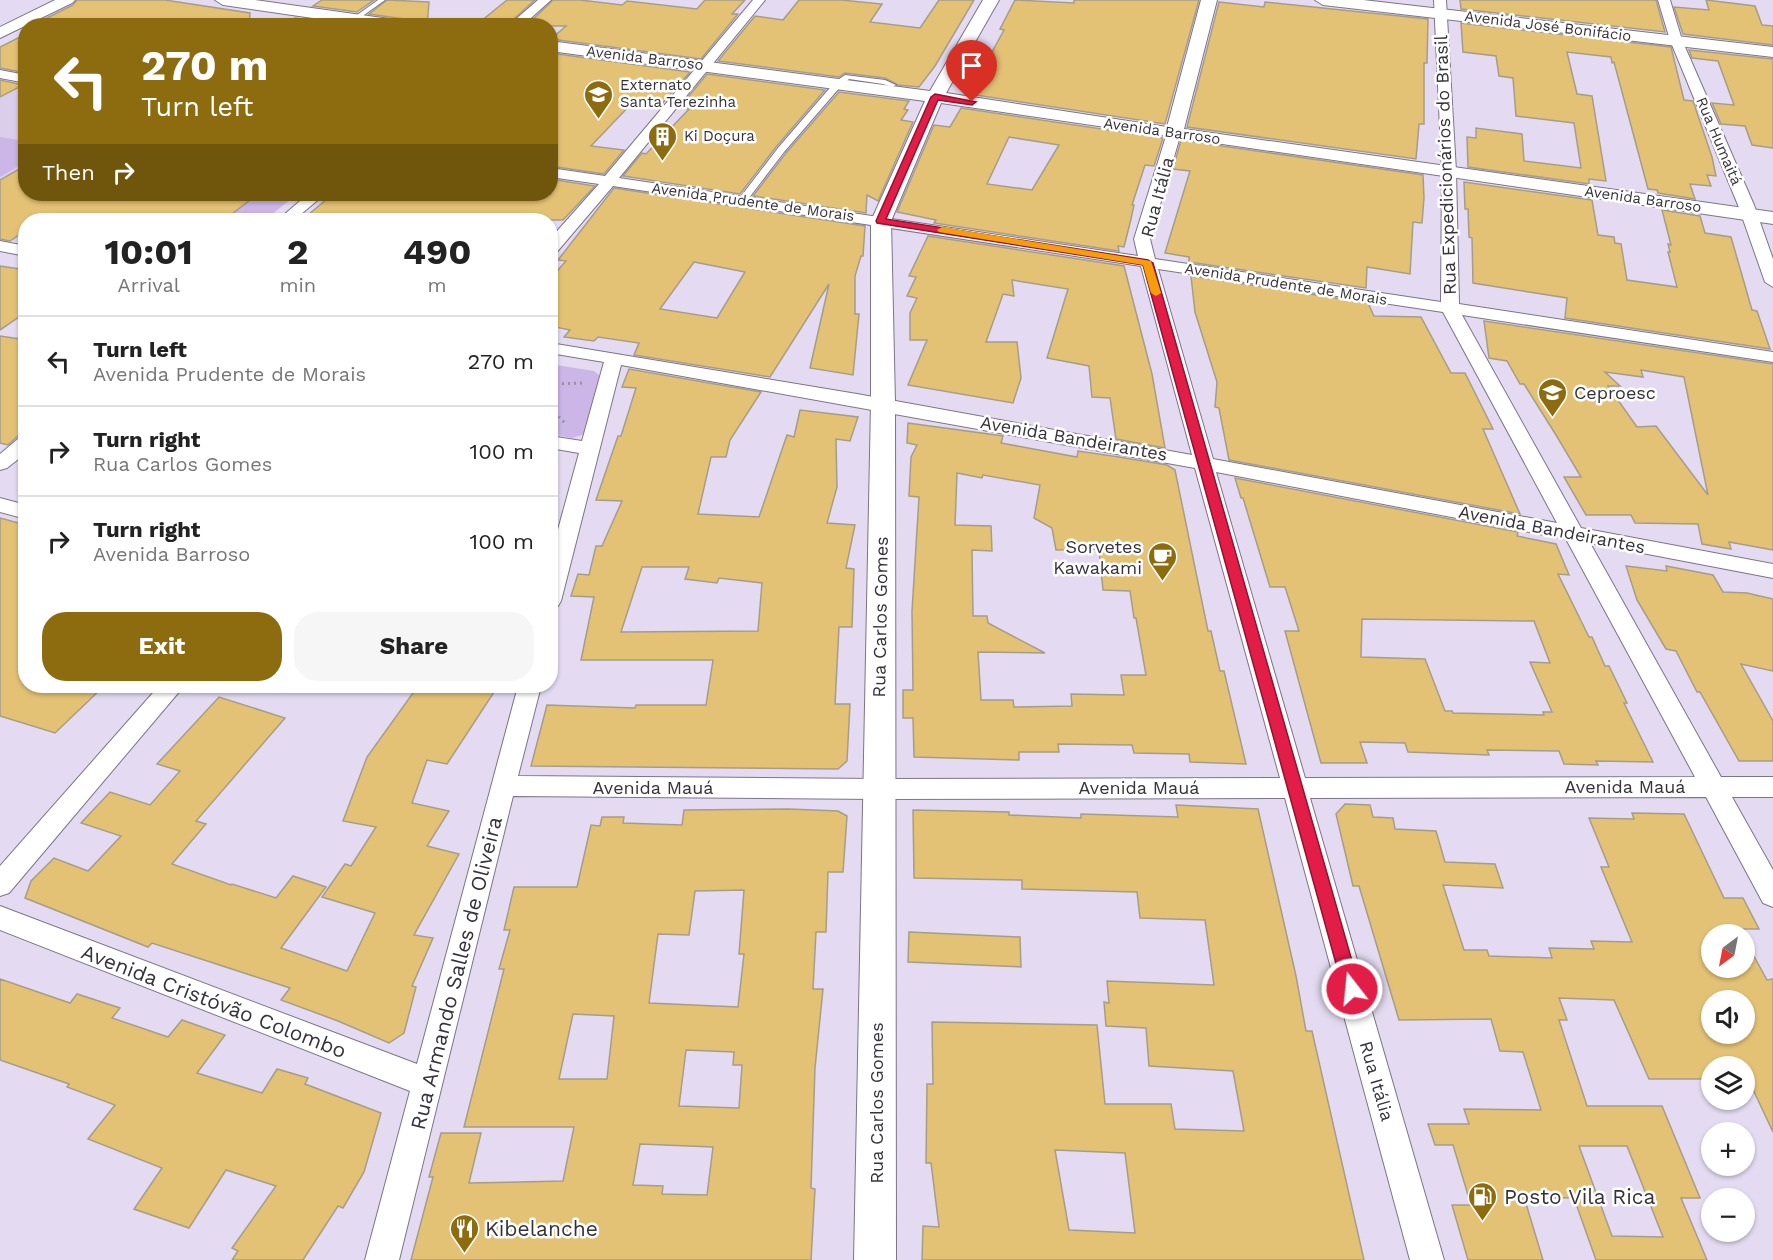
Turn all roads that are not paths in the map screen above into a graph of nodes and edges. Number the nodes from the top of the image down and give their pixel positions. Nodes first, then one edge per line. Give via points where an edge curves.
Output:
1 (67, 0) edge
2 (223, 0) edge
3 (382, 0) edge
4 (545, 0) edge
5 (759, 0) edge
6 (991, 0) edge
7 (1209, 0) edge
8 (1323, 0) edge
9 (1664, 0) edge
10 (1440, 6) edge
11 (30, 18) edge
12 (348, 18) edge
13 (356, 18) edge
14 (524, 18) edge
15 (18, 24) edge
16 (0, 33) edge
17 (1676, 40) junction
18 (558, 47) edge
19 (1773, 52) edge
20 (704, 66) junction
21 (0, 74) edge
22 (18, 77) edge
23 (838, 84) junction
24 (892, 85) dead end
25 (935, 97) junction
26 (1174, 133) junction
27 (1449, 171) junction
28 (558, 173) edge
29 (611, 181) junction
30 (308, 201) edge
31 (742, 201) junction
32 (294, 213) edge
33 (1749, 214) junction
34 (1773, 218) edge
35 (880, 221) junction
36 (558, 241) edge
37 (0, 246) edge
38 (18, 249) edge
39 (1148, 263) junction
40 (1773, 282) edge
41 (1450, 309) junction
42 (558, 349) edge
43 (1773, 357) edge
44 (614, 358) junction
45 (883, 403) junction
46 (558, 443) edge
47 (18, 449) edge
48 (591, 449) junction
49 (1204, 461) junction
50 (0, 464) edge
51 (0, 505) edge
52 (18, 510) edge
53 (1572, 533) junction
54 (558, 571) edge
55 (1773, 571) edge
56 (166, 693) edge
57 (527, 693) edge
58 (504, 786) junction
59 (1295, 786) junction
60 (1713, 786) junction
61 (1773, 787) edge
62 (877, 789) junction
63 (0, 885) edge
64 (1773, 895) edge
65 (0, 918) edge
66 (428, 1083) junction
67 (382, 1260) edge
68 (875, 1260) edge
69 (1427, 1260) edge

1 - 11 street
2 - 12 street
3 - 13 lane
4 - 14 street
5 - 20 street
6 - 25 street, Rua Carlos Gomes
7 - 26 street, Rua Itália
8 - 10 street, Avenida José Bonifácio
9 - 17 street, Rua Humaitá
10 - 17 street, Avenida José Bonifácio
10 - 27 street, Rua Expedicionários do Brasil
15 - 16 street
17 - 19 street, Avenida José Bonifácio
17 - 33 street, Rua Humaitá
18 - 20 street, Avenida Barroso
20 - 23 street, Avenida Barroso
20 - 29 street
21 - 22 street
23 - 24 lane via 848,77
23 - 25 street, Avenida Barroso
23 - 31 lane
25 - 26 street, Avenida Barroso
25 - 35 street, Rua Carlos Gomes
26 - 27 street, Avenida Barroso
26 - 39 street, Rua Itália via 1143,239
27 - 33 street, Avenida Barroso
27 - 41 street, Rua Expedicionários do Brasil
28 - 29 street, Avenida Prudente de Morais
29 - 31 street, Avenida Prudente de Morais
29 - 36 street
30 - 32 street
31 - 35 street, Avenida Prudente de Morais
33 - 34 street, Avenida Barroso
33 - 40 street, Rua Humaitá
35 - 39 street, Avenida Prudente de Morais
35 - 45 street, Rua Carlos Gomes
37 - 38 street
39 - 41 street, Avenida Prudente de Morais
39 - 49 street, Rua Itália
41 - 43 street, Avenida Prudente de Morais
41 - 53 street, Rua Expedicionários do Brasil
42 - 44 street, Avenida Bandeirantes
44 - 45 street, Avenida Bandeirantes
44 - 48 street
45 - 49 street, Avenida Bandeirantes
45 - 62 street, Rua Carlos Gomes
46 - 48 street
47 - 50 street
48 - 54 street
49 - 53 street, Avenida Bandeirantes
49 - 59 street, Rua Itália
51 - 52 street
53 - 55 street, Avenida Bandeirantes
53 - 60 street, Rua Expedicionários do Brasil
56 - 63 street
57 - 58 street, Rua Armando Salles de Oliveira
58 - 62 street, Avenida Mauá
58 - 66 street, Rua Armando Salles de Oliveira
59 - 60 street, Avenida Mauá
59 - 62 street, Avenida Mauá
59 - 69 street, Rua Itália
60 - 61 street, Avenida Mauá
60 - 64 street, Rua Expedicionários do Brasil
62 - 68 street, Rua Carlos Gomes
65 - 66 street, Avenida Cristóvão Colombo
66 - 67 street, Rua Armando Salles de Oliveira

